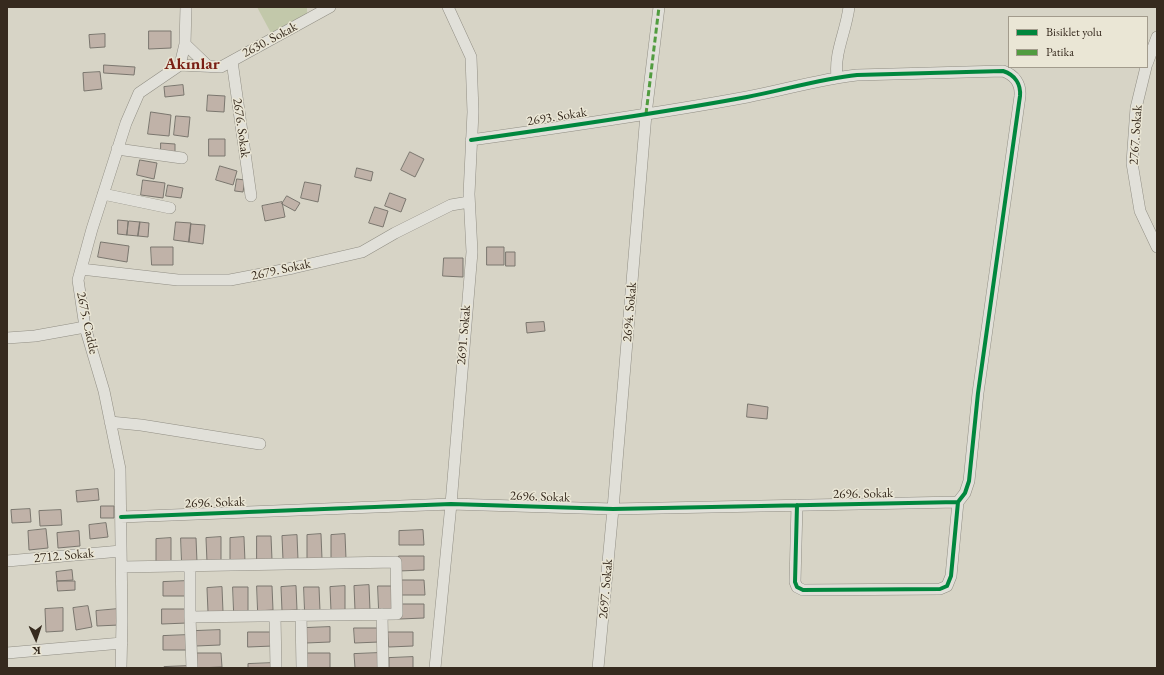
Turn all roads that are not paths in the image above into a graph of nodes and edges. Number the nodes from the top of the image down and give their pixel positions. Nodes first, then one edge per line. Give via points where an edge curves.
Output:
1 (186, 7) edge
2 (330, 7) edge
3 (448, 7) edge
4 (659, 7) edge
5 (849, 7) edge
6 (1157, 37) edge
7 (186, 44) junction
8 (232, 61) junction
9 (1148, 63) edge
10 (180, 65) junction
11 (209, 67) junction
12 (1146, 68) edge
13 (837, 77) junction
14 (646, 114) junction
15 (472, 140) junction
16 (117, 149) junction
17 (182, 158) dead end
18 (103, 194) junction
19 (251, 196) dead end
20 (469, 202) junction
21 (170, 208) dead end
22 (1157, 246) edge
23 (81, 269) junction
24 (85, 327) junction
25 (7, 338) edge
26 (110, 422) junction
27 (260, 444) dead end
28 (958, 502) junction
29 (451, 504) junction
30 (797, 505) junction
31 (613, 509) junction
32 (121, 517) junction
33 (121, 551) junction
34 (7, 561) edge
35 (190, 566) junction
36 (122, 567) junction
37 (382, 614) junction
38 (301, 615) junction
39 (275, 616) junction
40 (190, 617) junction
41 (122, 643) junction
42 (7, 653) edge
43 (121, 668) edge
44 (192, 668) edge
45 (276, 668) edge
46 (302, 668) edge
47 (384, 668) edge
48 (434, 668) edge
49 (598, 668) edge

1 - 7 street
2 - 8 street, 2630. Sokak
3 - 15 street, 2691. Sokak via 471,57
4 - 14 street, 2694. Sokak
5 - 13 street via 836,58
6 - 9 street, 2767. Sokak
7 - 10 street
7 - 11 street
8 - 11 street, 2630. Sokak via 221,67
8 - 19 street, 2676. Sokak
10 - 11 street, 2630. Sokak
10 - 16 street, 2675. Cadde via 139,93
12 - 22 street, 2767. Sokak via 1136,108 1132,163 1140,212
13 - 14 street, 2693. Sokak via 748,97
13 - 28 street, 2693. Sokak via 1003,71 1016,79 1020,88 978,393 969,481 965,493
14 - 15 street, 2693. Sokak
14 - 31 street, 2694. Sokak
15 - 20 street, 2691. Sokak
16 - 17 street
16 - 18 street, 2675. Cadde
18 - 21 street
18 - 23 street, 2675. Cadde
20 - 23 street, 2679. Sokak via 451,205 362,252 230,280 178,280
20 - 29 street, 2691. Sokak via 472,252
23 - 24 street, 2675. Cadde via 78,280
24 - 25 street
24 - 26 street, 2675. Cadde via 104,391
26 - 27 street
26 - 32 street, 2675. Cadde via 120,469
28 - 30 street, 2696. Sokak
28 - 30 street via 951,576 947,586 940,589 799,589 795,582
29 - 31 street, 2696. Sokak
29 - 32 street, 2696. Sokak
29 - 48 street, 2691. Sokak
30 - 31 street, 2696. Sokak
31 - 49 street, 2697. Sokak
32 - 33 street, 2675. Cadde
33 - 34 street, 2712. Sokak
33 - 36 street, 2675. Cadde
35 - 36 street
35 - 37 street via 396,562 397,614
35 - 40 street
36 - 41 street, 2675. Cadde
37 - 38 street
37 - 47 street
38 - 39 street
38 - 46 street
39 - 40 street
39 - 45 street
40 - 44 street
41 - 42 street
41 - 43 street, 2675. Cadde

